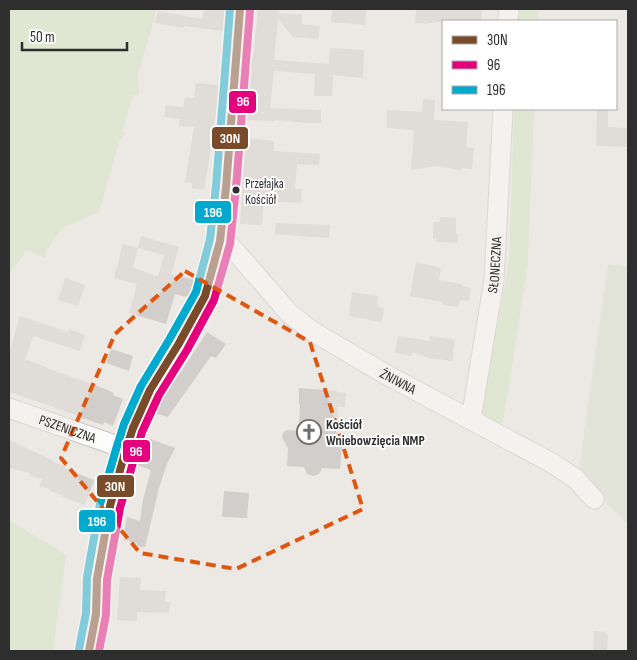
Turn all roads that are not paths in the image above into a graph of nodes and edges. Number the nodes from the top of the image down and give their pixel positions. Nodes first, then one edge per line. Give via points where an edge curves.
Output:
1 (240, 9) edge
2 (503, 110) edge
3 (220, 241) junction
4 (9, 408) edge
5 (471, 419) junction
6 (126, 449) junction
7 (594, 499) dead end
8 (89, 651) edge

1 - 3 street
2 - 5 street, SŁONECZNA via 494,280
3 - 5 street, ŻNIWNA via 229,244 289,313 312,331
3 - 6 street via 205,296 150,390
4 - 6 street, PSZENICZNA
5 - 7 street, ŻNIWNA via 552,463 576,479
6 - 8 street via 110,506

